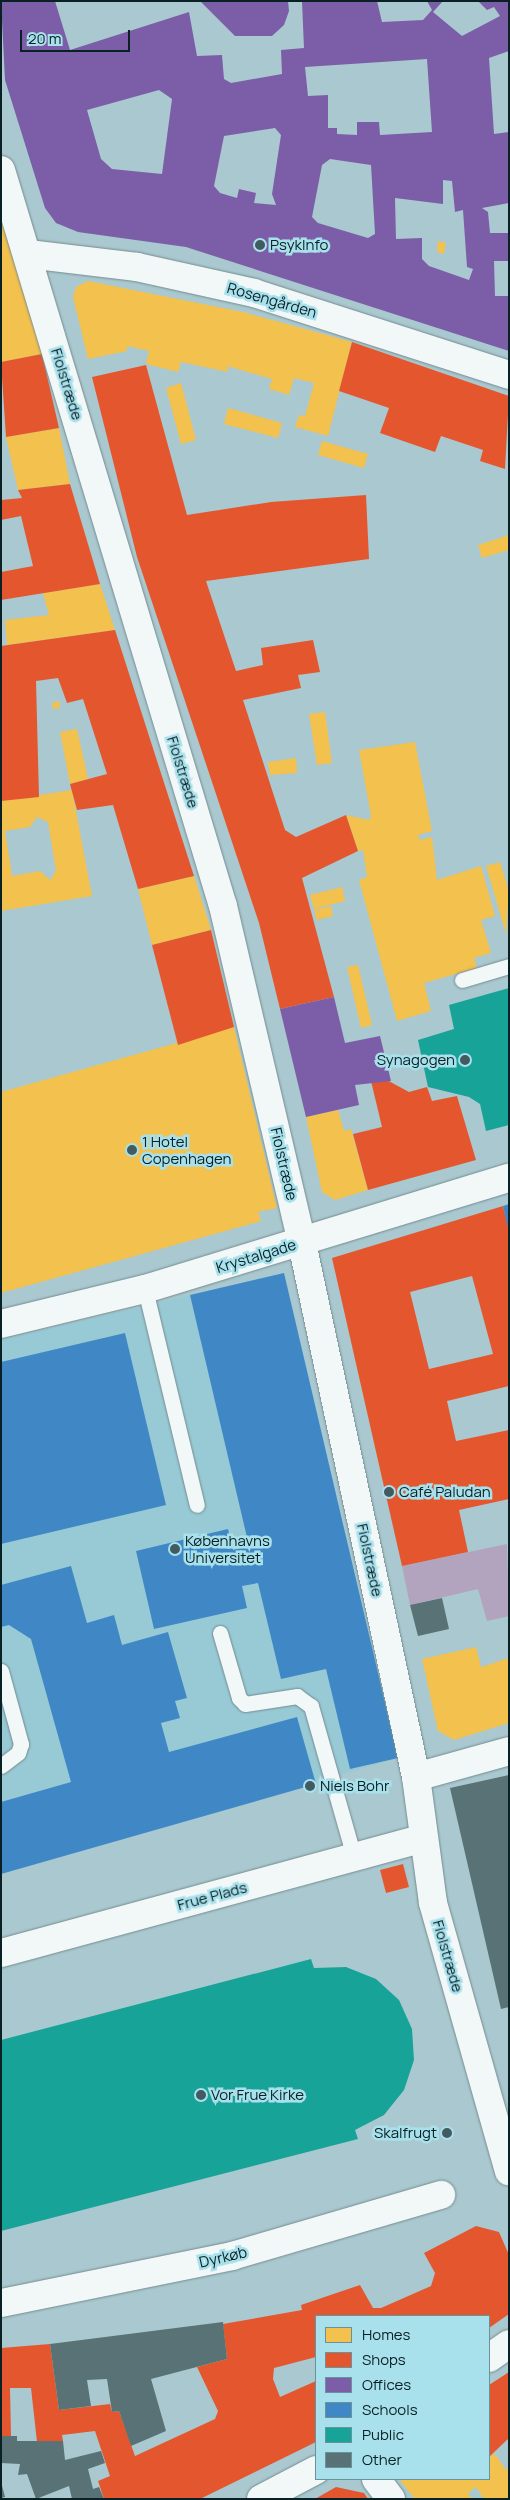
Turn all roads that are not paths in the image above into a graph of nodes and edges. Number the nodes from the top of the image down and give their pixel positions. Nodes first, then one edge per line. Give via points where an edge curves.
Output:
1 (1, 170) edge
2 (28, 254) junction
3 (509, 375) edge
4 (509, 966) edge
5 (462, 980) dead end
6 (509, 1178) edge
7 (302, 1243) junction
8 (145, 1290) junction
9 (1, 1324) edge
10 (197, 1505) dead end
11 (220, 1633) dead end
12 (1, 1671) edge
13 (509, 1751) edge
14 (1, 1766) edge
15 (416, 1777) junction
16 (422, 1839) junction
17 (354, 1857) junction
18 (1, 1953) edge
19 (509, 2171) edge
20 (441, 2195) dead end
21 (1, 2303) edge
22 (509, 2344) edge
23 (490, 2357) edge
24 (315, 2471) edge
25 (377, 2480) edge
26 (261, 2499) edge
27 (391, 2499) edge

1 - 2 street, Fiolstræde
2 - 3 street, Rosengården via 137,267 254,293
2 - 7 street, Fiolstræde via 223,906
4 - 5 lane
6 - 7 street, Krystalgade
7 - 8 street, Krystalgade
7 - 15 street, Fiolstræde
8 - 9 street, Krystalgade
8 - 10 lane
11 - 17 lane via 239,1698 245,1704 297,1696 311,1706
12 - 14 lane via 21,1744 18,1753
13 - 15 street
15 - 16 street, Fiolstræde
16 - 17 street, Frue Plads
16 - 19 street, Fiolstræde via 433,1903
17 - 18 street, Frue Plads
20 - 21 street, Dyrkøb via 232,2256
22 - 23 street
24 - 26 street
25 - 27 street

